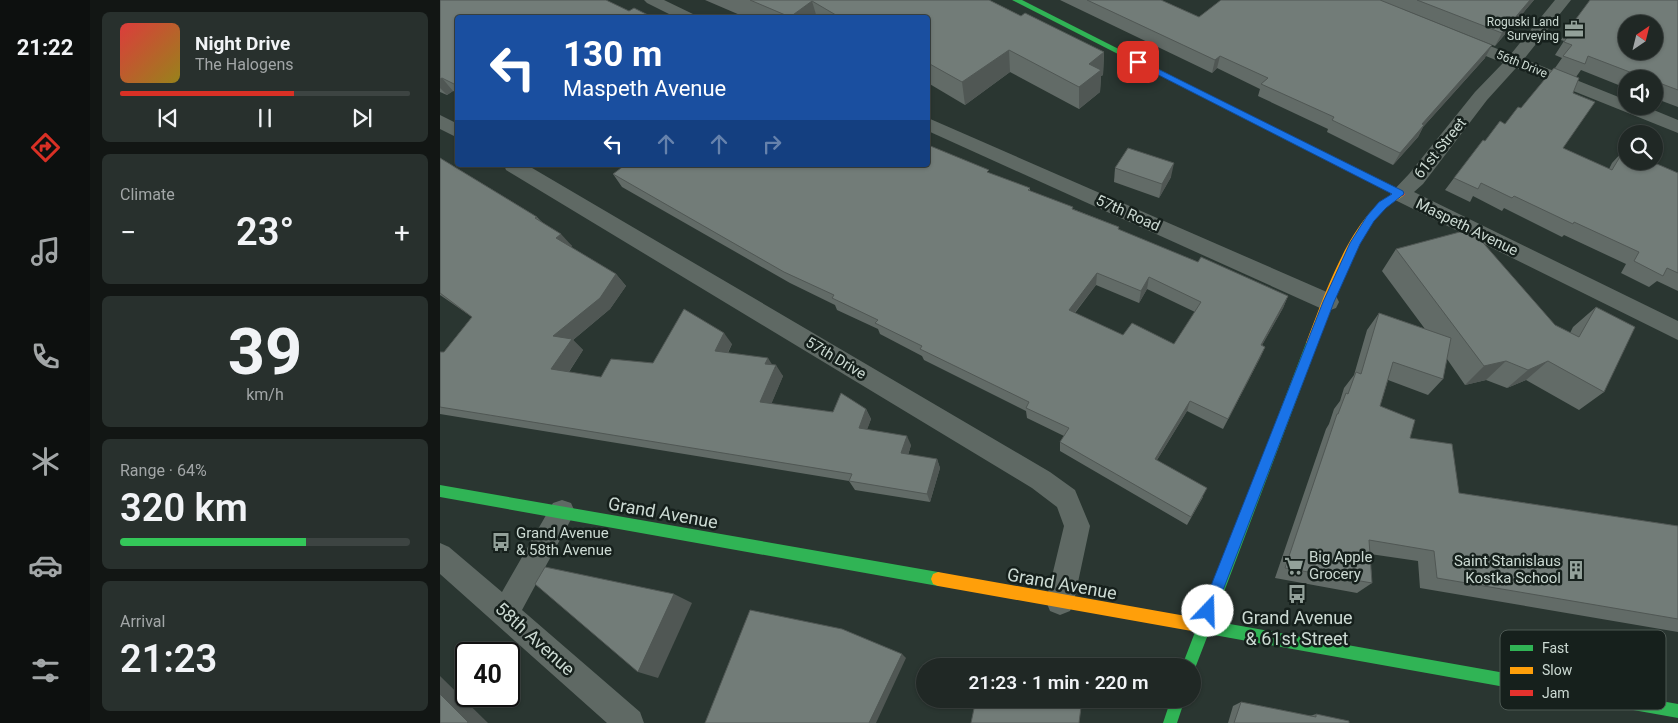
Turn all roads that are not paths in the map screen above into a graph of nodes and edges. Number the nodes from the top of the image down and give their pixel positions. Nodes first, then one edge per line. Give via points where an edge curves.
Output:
1 (652, 0) edge
2 (1016, 0) edge
3 (1563, 0) edge
4 (684, 15) edge
5 (1442, 32) edge
6 (1514, 61) junction
7 (1618, 103) edge
8 (1648, 115) edge
9 (440, 122) edge
10 (930, 125) edge
11 (1678, 127) edge
12 (455, 130) edge
13 (516, 167) edge
14 (1400, 194) junction
15 (1328, 302) junction
16 (1678, 331) edge
17 (440, 491) edge
18 (562, 512) junction
19 (440, 556) edge
20 (1060, 601) junction
21 (505, 612) junction
22 (1202, 626) junction
23 (1192, 658) edge
24 (1500, 679) edge
25 (1175, 708) edge
26 (629, 723) edge
27 (1170, 723) edge

1 - 4 street
2 - 14 street, Maspeth Avenue
3 - 6 street, 61st Street
5 - 6 street, 56th Drive
6 - 7 street, 56th Drive
6 - 14 street, 61st Street
8 - 11 street, 56th Drive
9 - 12 street
10 - 15 street, 57th Road
13 - 20 street, 57th Drive via 1042,480 1066,499 1077,526
14 - 15 street, 61st Street via 1382,205 1370,218
14 - 16 street, Maspeth Avenue
15 - 22 street, 61st Street
17 - 18 street, Grand Avenue
18 - 20 street, Grand Avenue
18 - 21 street
19 - 21 street, 58th Avenue
20 - 22 street, Grand Avenue
21 - 26 street, 58th Avenue
22 - 23 street, 61st Street
22 - 24 street, Grand Avenue
25 - 27 street

